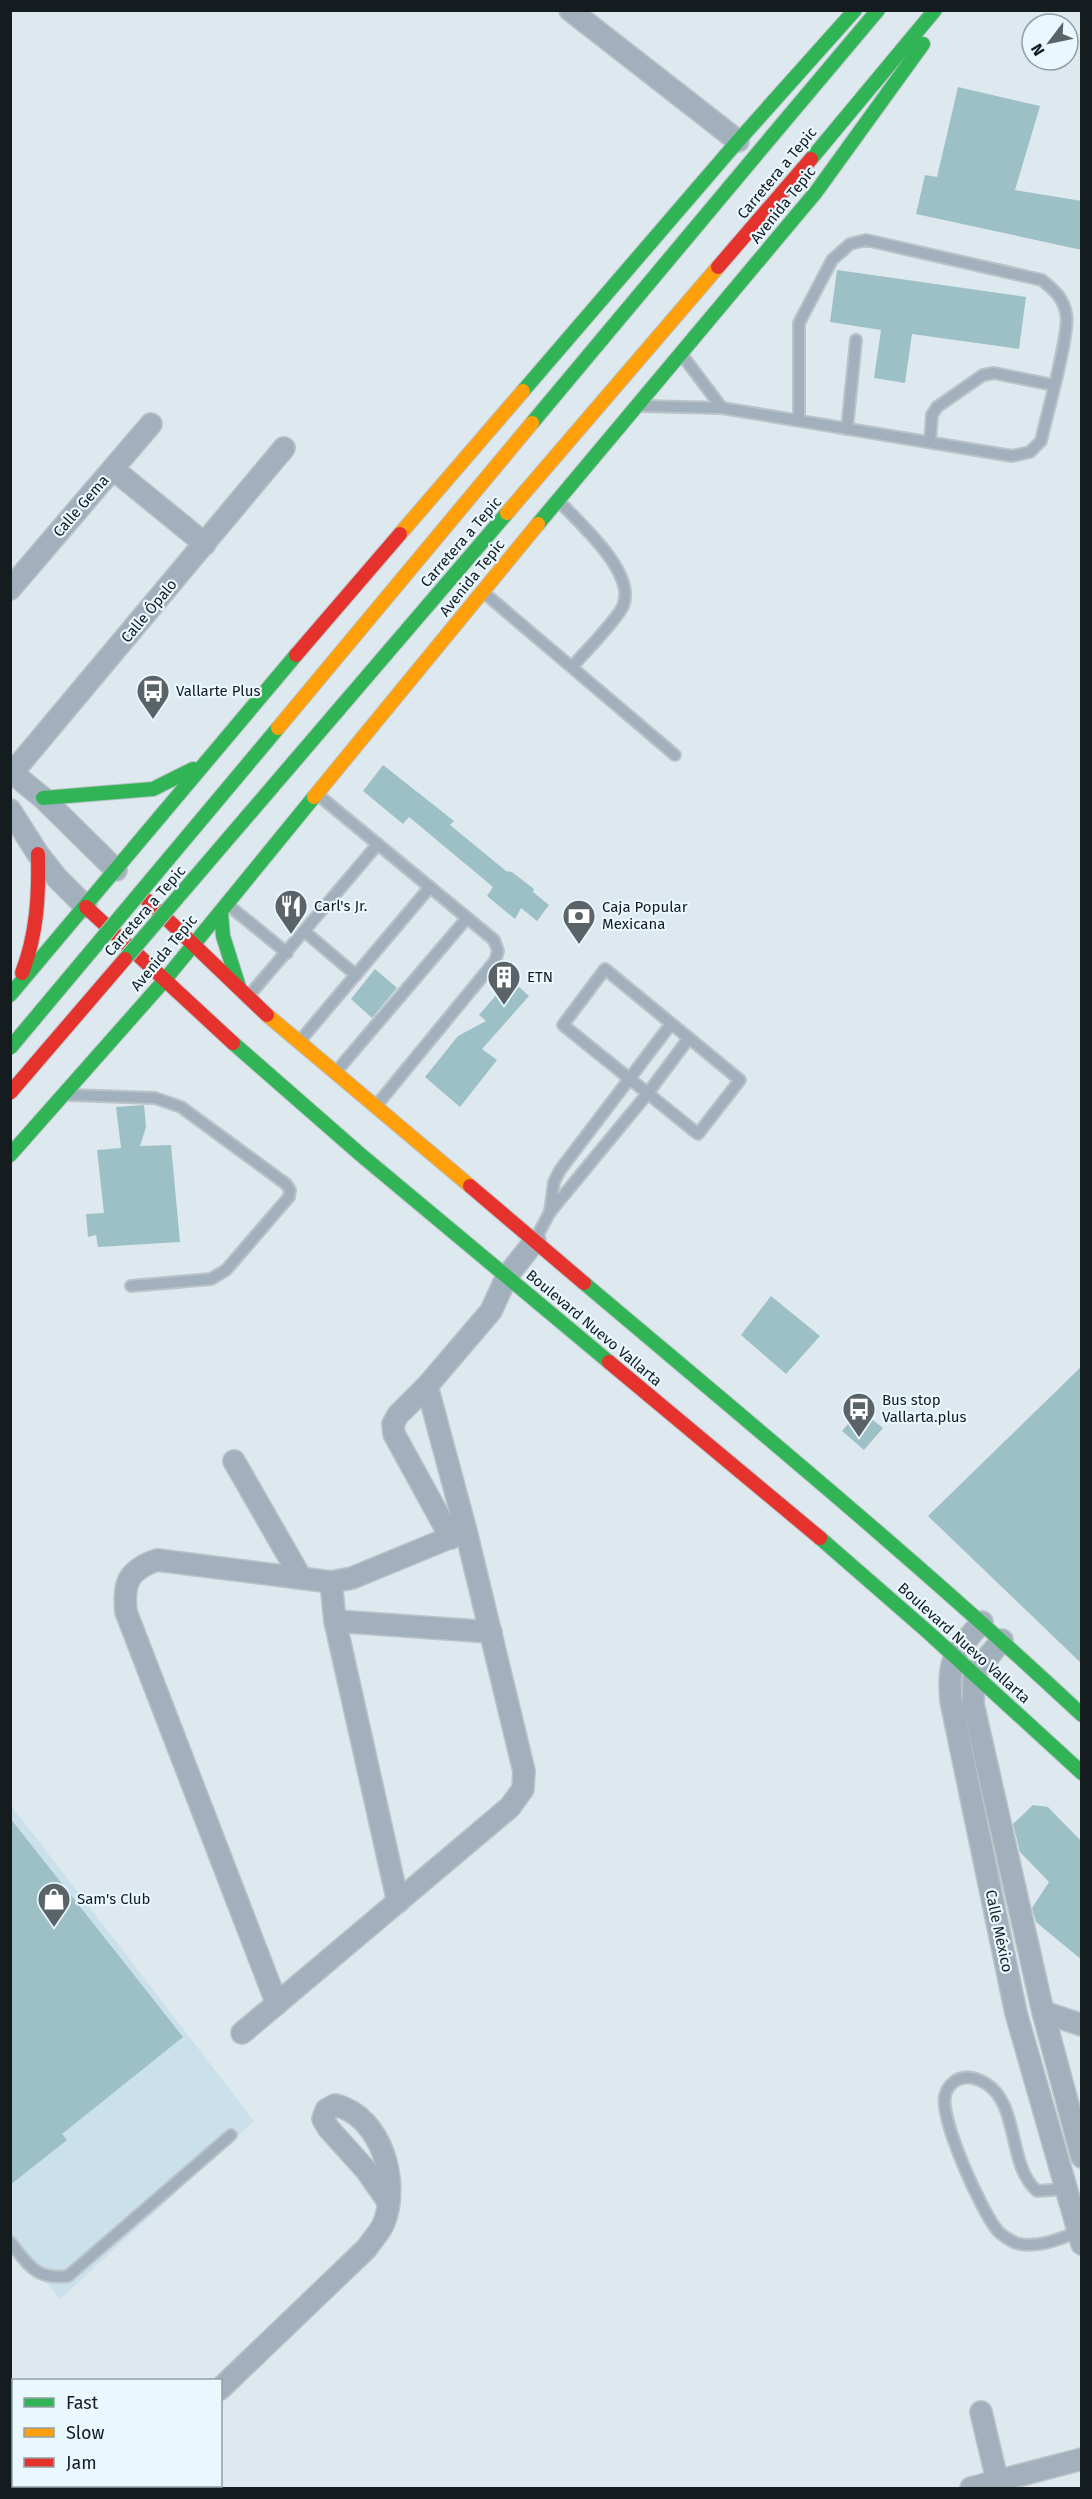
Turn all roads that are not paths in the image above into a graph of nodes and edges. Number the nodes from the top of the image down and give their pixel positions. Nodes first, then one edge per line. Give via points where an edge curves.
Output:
1 (570, 10) edge
2 (855, 10) edge
3 (878, 10) edge
4 (935, 10) edge
5 (945, 10) edge
6 (738, 141) junction
7 (856, 340) dead end
8 (682, 355) junction
9 (1053, 385) junction
10 (637, 405) junction
11 (722, 408) junction
12 (799, 420) junction
13 (151, 424) dead end
14 (847, 429) junction
15 (930, 442) junction
16 (284, 448) dead end
17 (113, 469) junction
18 (558, 500) junction
19 (204, 544) junction
20 (13, 582) edge
21 (482, 591) junction
22 (572, 667) junction
23 (675, 755) dead end
24 (203, 763) junction
25 (12, 772) edge
26 (316, 794) junction
27 (43, 798) junction
28 (10, 810) edge
29 (378, 844) junction
30 (38, 854) junction
31 (125, 878) junction
32 (430, 887) junction
33 (86, 907) junction
34 (224, 908) junction
35 (467, 918) junction
36 (305, 932) junction
37 (193, 945) junction
38 (287, 953) junction
39 (356, 975) junction
40 (163, 982) junction
41 (13, 992) edge
42 (244, 995) junction
43 (671, 1024) junction
44 (689, 1038) junction
45 (299, 1042) junction
46 (10, 1048) edge
47 (335, 1073) junction
48 (630, 1078) junction
49 (648, 1093) junction
50 (10, 1094) edge
51 (64, 1095) junction
52 (376, 1107) junction
53 (10, 1155) edge
54 (550, 1212) junction
55 (535, 1240) junction
56 (507, 1276) junction
57 (131, 1286) dead end
58 (427, 1386) junction
59 (234, 1461) dead end
60 (459, 1535) junction
61 (301, 1578) junction
62 (331, 1582) junction
63 (335, 1620) junction
64 (982, 1622) junction
65 (490, 1632) junction
66 (1002, 1640) junction
67 (954, 1655) junction
68 (974, 1674) junction
69 (1082, 1715) edge
70 (1082, 1773) edge
71 (398, 1902) junction
72 (277, 2004) junction
73 (1043, 2012) junction
74 (1082, 2025) edge
75 (242, 2033) dead end
76 (231, 2135) dead end
77 (1082, 2157) edge
78 (1066, 2189) junction
79 (388, 2203) dead end
80 (1080, 2232) edge
81 (10, 2242) edge
82 (222, 2387) edge
83 (981, 2412) dead end
84 (1082, 2459) edge
85 (998, 2485) edge
86 (971, 2488) edge

1 - 6 street
2 - 6 main road
3 - 46 main road, Carretera a Tepic, bridge
4 - 50 main road, Carretera a Tepic, bridge
5 - 8 main road, Avenida Tepic via 816,192
6 - 24 main road
7 - 14 lane
8 - 10 main road, Avenida Tepic
8 - 11 lane
9 - 12 lane via 1067,315 1061,297 1042,280 866,240 850,244 832,260 799,323
9 - 15 lane via 994,373 983,375 937,407 932,415
9 - 15 lane via 1041,441 1029,452 1012,456
10 - 11 lane
10 - 18 main road, Avenida Tepic
11 - 12 lane
12 - 14 lane
13 - 17 street, Calle Gema
14 - 15 lane
16 - 19 street, Calle Ópalo
17 - 19 street
17 - 20 street, Calle Gema
18 - 21 main road, Avenida Tepic
18 - 22 lane via 601,547 622,577 626,592 622,608
19 - 25 street, Calle Ópalo
21 - 22 lane
21 - 26 main road, Avenida Tepic
22 - 23 lane
24 - 27 main road via 153,789
24 - 31 main road
25 - 27 street
26 - 29 lane
26 - 34 main road, Avenida Tepic
27 - 31 street
28 - 30 street
29 - 32 lane
29 - 36 lane
30 - 33 street
30 - 41 main road via 38,917 33,946
31 - 33 main road
31 - 37 main road, Boulevard Nuevo Vallarta
32 - 35 lane
32 - 39 lane
33 - 40 main road, Boulevard Nuevo Vallarta
33 - 41 main road
34 - 37 main road, Avenida Tepic
34 - 38 lane
34 - 42 main road via 223,936
35 - 47 lane
35 - 52 lane via 494,940 498,951 495,961
36 - 38 lane
36 - 39 lane
37 - 40 main road, Avenida Tepic
37 - 42 main road, Boulevard Nuevo Vallarta
38 - 42 lane
39 - 45 lane
40 - 51 main road, Avenida Tepic
40 - 56 main road, Boulevard Nuevo Vallarta
42 - 45 main road, Boulevard Nuevo Vallarta
43 - 44 lane
43 - 48 lane
43 - 48 lane via 605,969 563,1025
44 - 49 lane
44 - 49 lane via 740,1080 698,1134
45 - 47 main road, Boulevard Nuevo Vallarta
47 - 52 main road, Boulevard Nuevo Vallarta
48 - 49 lane
48 - 54 lane via 560,1170 554,1182
49 - 54 lane
51 - 53 main road, Avenida Tepic
51 - 57 lane via 155,1098 181,1107 290,1191 226,1270 211,1279
52 - 55 main road, Boulevard Nuevo Vallarta
54 - 55 lane
55 - 56 street
55 - 64 main road, Boulevard Nuevo Vallarta
56 - 58 street via 491,1311
56 - 67 main road, Boulevard Nuevo Vallarta
58 - 60 street
58 - 60 street via 398,1415 393,1424 394,1434
59 - 61 street
60 - 62 street via 352,1578
60 - 65 street
61 - 62 street
61 - 72 street via 156,1560 141,1566 129,1578 124,1594 126,1612
62 - 63 street
63 - 65 street
63 - 71 street
64 - 66 main road, Boulevard Nuevo Vallarta
64 - 67 street
65 - 71 street via 524,1771 523,1790 510,1807
66 - 68 street
66 - 69 main road, Boulevard Nuevo Vallarta
67 - 68 main road, Boulevard Nuevo Vallarta
67 - 78 street, Calle México via 949,1680 960,1748 1016,2013
68 - 70 main road, Boulevard Nuevo Vallarta
68 - 73 street, Calle México via 973,1704
71 - 72 street
72 - 75 street
73 - 74 street
73 - 77 street, Calle México
76 - 81 lane via 68,2276 51,2278 34,2271
78 - 80 street, Calle México
78 - 80 lane via 1037,2191 1031,2186 998,2094 969,2077 951,2084 945,2095 945,2111 953,2138 999,2232 1016,2243 1036,2244
79 - 82 street via 383,2224 367,2248
83 - 85 street
84 - 85 street
85 - 86 street

